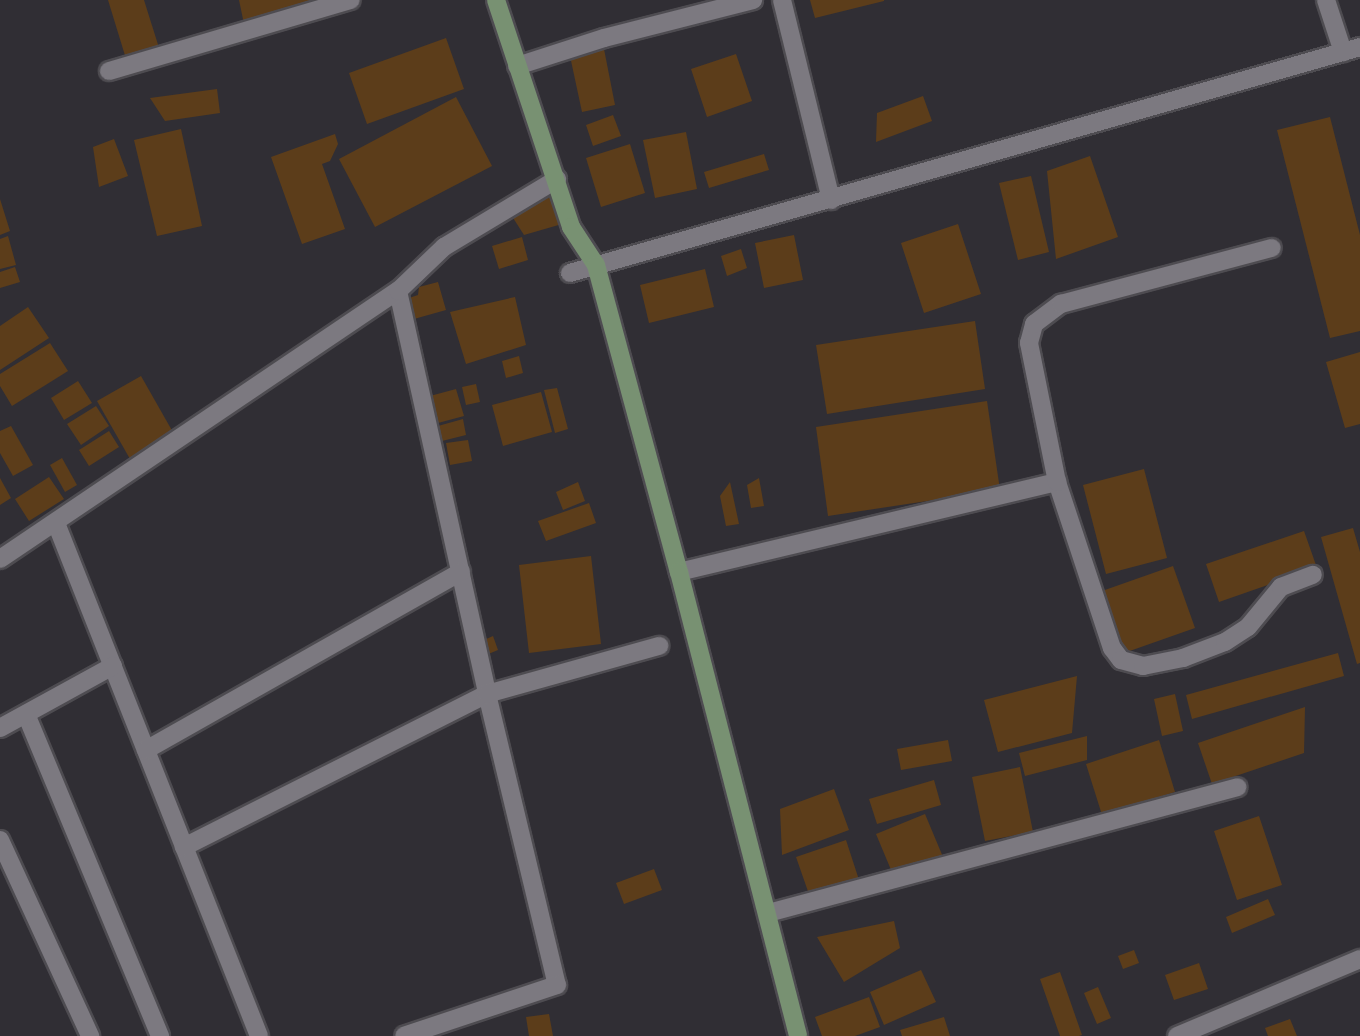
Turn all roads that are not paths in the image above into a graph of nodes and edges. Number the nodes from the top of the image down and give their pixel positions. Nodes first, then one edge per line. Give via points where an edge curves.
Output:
1 (351, 0) edge
2 (496, 0) edge
3 (753, 0) edge
4 (782, 0) edge
5 (1326, 0) edge
6 (1352, 49) edge
7 (517, 66) junction
8 (109, 71) dead end
9 (557, 178) junction
10 (831, 200) junction
11 (1272, 248) dead end
12 (596, 265) junction
13 (570, 273) dead end
14 (398, 291) junction
15 (1057, 482) junction
16 (56, 523) junction
17 (0, 559) edge
18 (461, 572) junction
19 (679, 572) junction
20 (1314, 575) dead end
21 (659, 646) dead end
22 (113, 666) junction
23 (487, 694) junction
24 (26, 713) junction
25 (0, 728) edge
26 (146, 750) junction
27 (1237, 787) dead end
28 (0, 840) edge
29 (184, 847) junction
30 (768, 913) junction
31 (1360, 960) edge
32 (90, 1036) edge
33 (160, 1036) edge
34 (259, 1036) edge
35 (404, 1036) edge
36 (798, 1036) edge
37 (1177, 1036) edge

1 - 8 street
2 - 7 main road
3 - 7 street via 604,38
4 - 10 street
5 - 6 street
6 - 10 street
7 - 9 main road
9 - 12 main road via 572,227
9 - 14 street via 444,247
10 - 12 street
11 - 15 street via 1060,304 1034,324 1028,343
12 - 13 street
12 - 19 main road
14 - 16 street
14 - 18 street
15 - 19 street
15 - 20 street via 1112,648 1121,660 1143,666 1183,658 1225,642 1248,627 1280,587
16 - 17 street
16 - 22 street
18 - 23 street
18 - 26 street
19 - 30 main road
21 - 23 street
22 - 24 street
22 - 26 street
23 - 29 street
23 - 35 street via 557,985
24 - 25 street
24 - 33 street
26 - 29 street
27 - 30 street
28 - 32 street
29 - 34 street
30 - 36 main road
31 - 37 street

